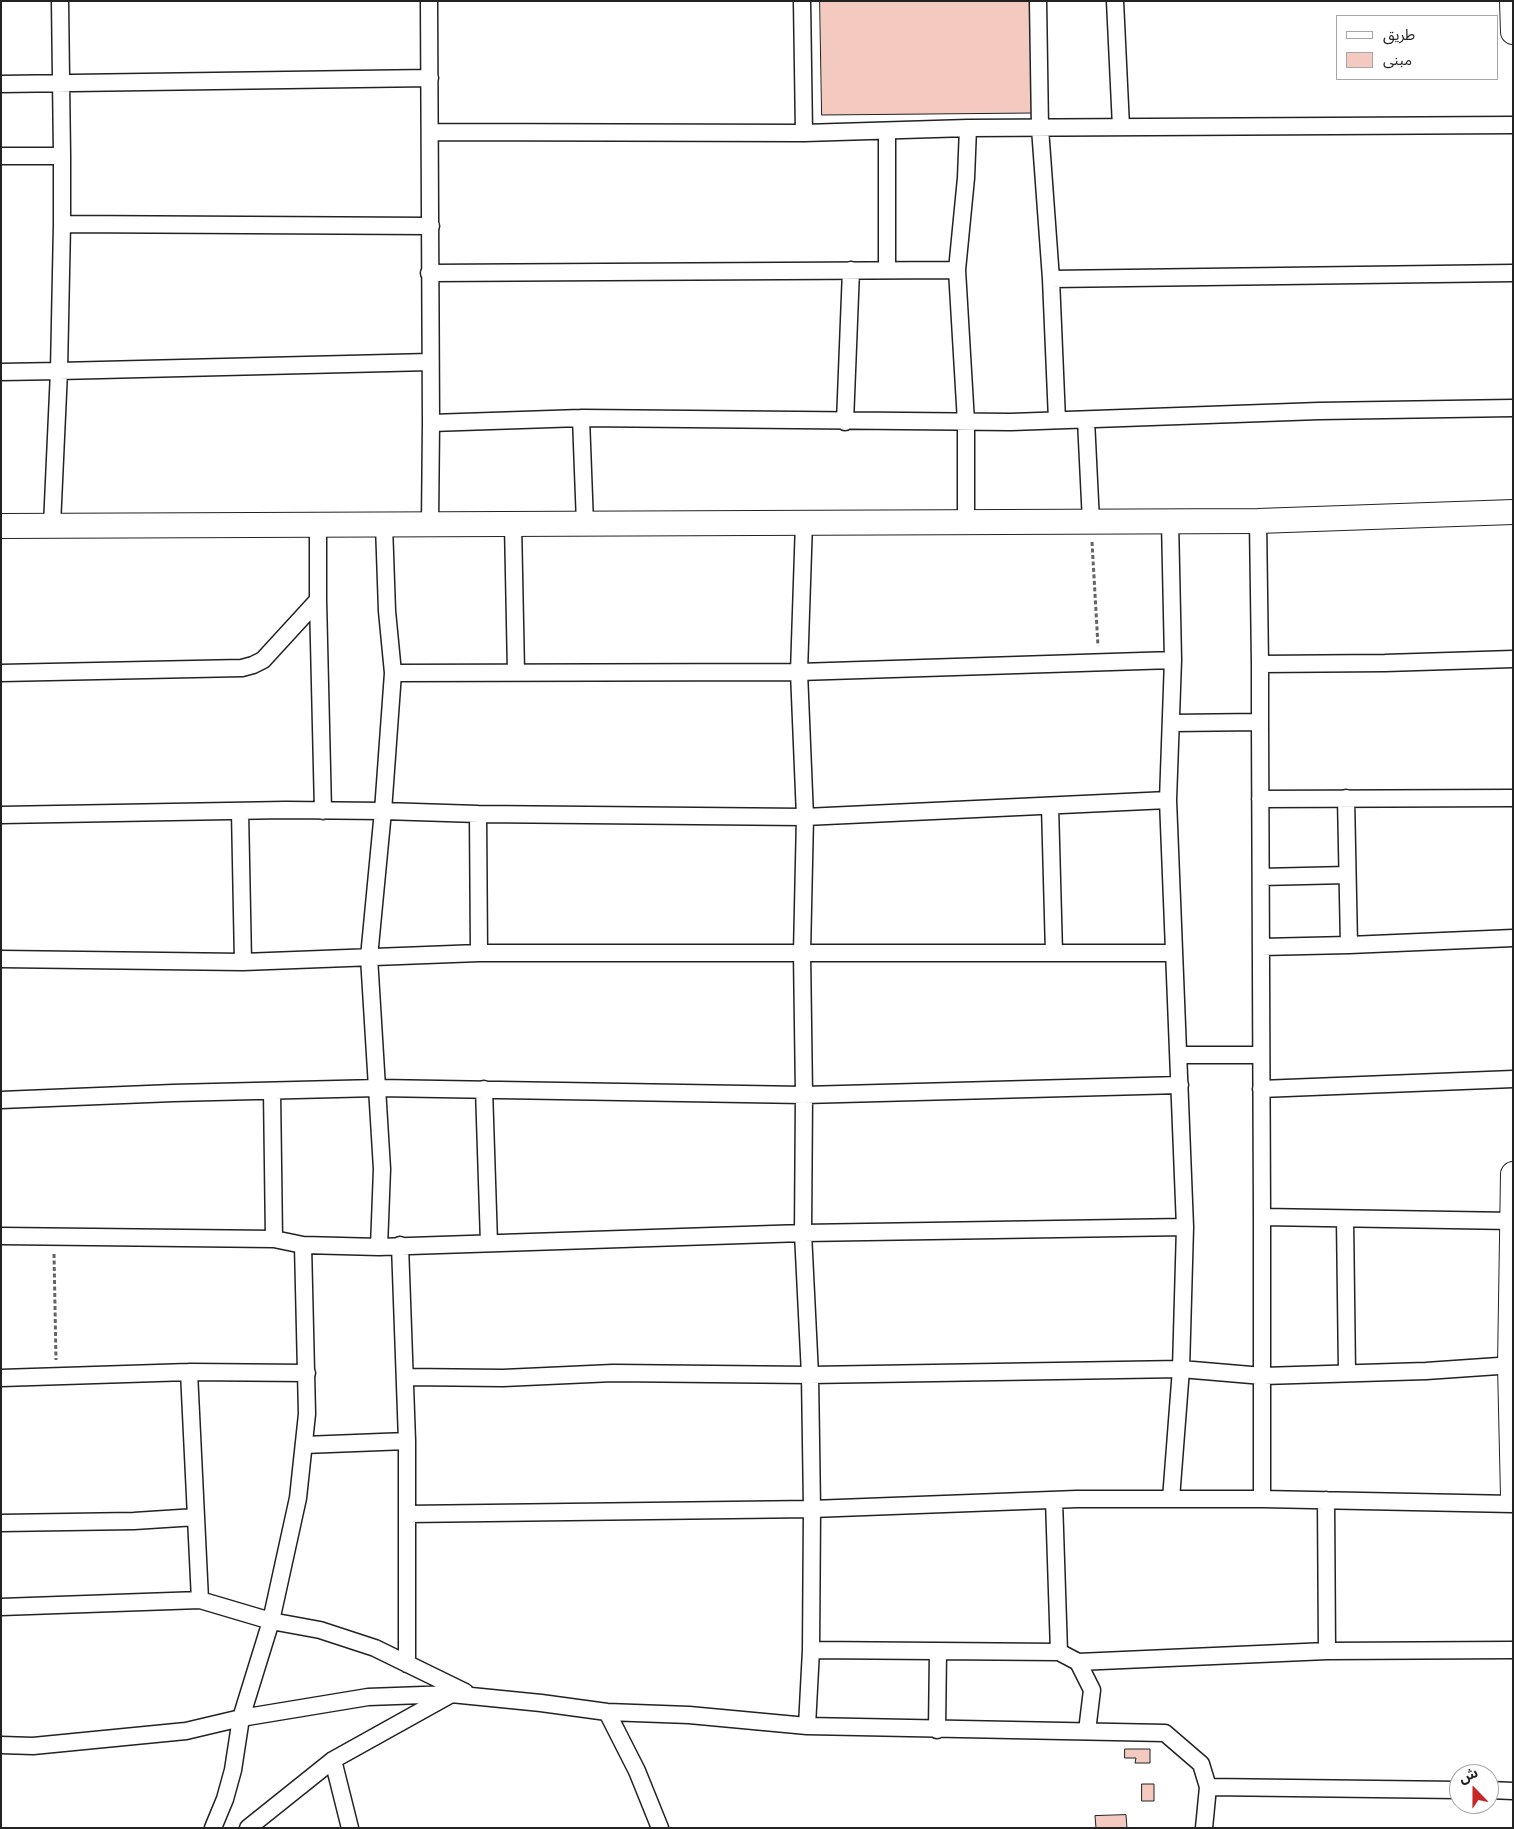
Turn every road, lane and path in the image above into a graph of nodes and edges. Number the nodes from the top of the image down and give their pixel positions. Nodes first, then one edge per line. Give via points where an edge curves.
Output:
1 (60, 1) edge
2 (429, 1) edge
3 (802, 1) edge
4 (1038, 1) edge
5 (1115, 1) edge
6 (1512, 1) edge
7 (1513, 32) edge
8 (430, 78) junction
9 (1, 84) edge
10 (61, 84) junction
11 (1513, 126) edge
12 (1121, 127) junction
13 (968, 128) junction
14 (1040, 128) junction
15 (430, 132) junction
16 (887, 132) junction
17 (804, 133) junction
18 (1, 156) edge
19 (62, 156) junction
20 (62, 224) junction
21 (430, 226) junction
22 (851, 270) junction
23 (887, 270) junction
24 (957, 270) junction
25 (1513, 272) edge
26 (429, 273) junction
27 (1051, 279) junction
28 (430, 362) junction
29 (59, 371) junction
30 (1, 372) edge
31 (1513, 408) edge
32 (581, 418) junction
33 (1056, 420) junction
34 (1086, 420) junction
35 (845, 422) junction
36 (966, 422) junction
37 (431, 423) junction
38 (1513, 512) edge
39 (1258, 521) junction
40 (804, 522) junction
41 (966, 522) junction
42 (1092, 522) junction
43 (1170, 522) junction
44 (430, 524) junction
45 (513, 524) junction
46 (585, 524) junction
47 (52, 525) junction
48 (318, 525) junction
49 (384, 525) junction
50 (1, 526) edge
51 (318, 600) junction
52 (1513, 659) edge
53 (1173, 660) junction
54 (1098, 661) junction
55 (1260, 664) junction
56 (516, 672) junction
57 (799, 672) junction
58 (1, 673) edge
59 (393, 673) junction
60 (1260, 722) junction
61 (1172, 723) junction
62 (1346, 798) junction
63 (1513, 798) edge
64 (1260, 799) junction
65 (1168, 800) junction
66 (1050, 806) junction
67 (240, 811) junction
68 (323, 811) junction
69 (383, 811) junction
70 (1, 814) edge
71 (478, 814) junction
72 (805, 817) junction
73 (1347, 875) junction
74 (1261, 877) junction
75 (1513, 938) edge
76 (1349, 945) junction
77 (1261, 947) junction
78 (479, 952) junction
79 (802, 953) junction
80 (1054, 953) junction
81 (1174, 953) junction
82 (369, 956) junction
83 (1, 959) edge
84 (243, 962) junction
85 (1262, 1054) junction
86 (1179, 1056) junction
87 (1513, 1079) edge
88 (1180, 1086) junction
89 (378, 1088) junction
90 (484, 1089) junction
91 (1262, 1089) junction
92 (272, 1091) junction
93 (804, 1095) junction
94 (1, 1100) edge
95 (1513, 1174) edge
96 (1262, 1217) junction
97 (1345, 1219) junction
98 (1512, 1221) edge
99 (1185, 1227) junction
100 (802, 1233) junction
101 (1, 1236) edge
102 (54, 1236) junction
103 (274, 1239) junction
104 (489, 1242) junction
105 (303, 1245) junction
106 (400, 1245) junction
107 (378, 1246) junction
108 (1512, 1365) edge
109 (1181, 1369) junction
110 (189, 1372) junction
111 (307, 1373) junction
112 (1347, 1373) junction
113 (810, 1375) junction
114 (56, 1376) junction
115 (1262, 1376) junction
116 (405, 1377) junction
117 (1, 1378) edge
118 (406, 1441) junction
119 (304, 1445) junction
120 (1513, 1497) edge
121 (1171, 1499) junction
122 (1262, 1499) junction
123 (1054, 1500) junction
124 (1326, 1500) junction
125 (1513, 1504) edge
126 (812, 1509) junction
127 (407, 1514) junction
128 (196, 1517) junction
129 (1, 1523) edge
130 (200, 1600) junction
131 (1, 1606) edge
132 (271, 1621) junction
133 (811, 1650) junction
134 (1513, 1650) edge
135 (938, 1652) junction
136 (1059, 1652) junction
137 (1327, 1652) junction
138 (1078, 1662) junction
139 (407, 1664) junction
140 (451, 1694) junction
141 (474, 1696) junction
142 (607, 1712) junction
143 (241, 1718) junction
144 (807, 1726) junction
145 (937, 1730) junction
146 (1087, 1731) junction
147 (1, 1745) edge
148 (333, 1760) junction
149 (1208, 1787) junction
150 (1449, 1790) edge
151 (1499, 1790) edge
152 (1513, 1790) edge
153 (213, 1828) edge
154 (248, 1828) edge
155 (350, 1828) edge
156 (660, 1828) edge
157 (1204, 1828) edge

1 - 10 street
2 - 8 street
3 - 17 street
4 - 14 street
5 - 12 street
6 - 7 street
8 - 10 street
8 - 15 street
9 - 10 street
10 - 19 street
11 - 12 street
12 - 14 street
13 - 14 street
13 - 16 street
13 - 24 street
14 - 27 street
15 - 17 street
15 - 21 street
16 - 17 street
16 - 23 street
18 - 19 street
19 - 20 street
20 - 21 street
20 - 29 street
21 - 26 street
22 - 23 street
22 - 26 street
22 - 35 street
23 - 24 street
24 - 36 street
25 - 27 street
26 - 28 street
27 - 33 street
28 - 29 street
28 - 37 street
29 - 30 street
29 - 47 street
31 - 34 street
32 - 35 street
32 - 37 street
32 - 46 street
33 - 34 street
33 - 36 street
34 - 42 street
35 - 36 street
36 - 41 street
37 - 44 street
38 - 39 street
39 - 43 street
39 - 55 street
40 - 41 street
40 - 46 street
40 - 57 street
41 - 42 street
42 - 43 street
42 - 54 path
43 - 53 street
44 - 45 street
44 - 49 street
45 - 46 street
45 - 56 street
47 - 48 street
47 - 50 street
48 - 49 street
48 - 51 street
49 - 59 street
51 - 58 street via 263,660 242,668
51 - 68 street
52 - 55 street
53 - 54 street
53 - 61 street
54 - 57 street
55 - 60 street
56 - 57 street
56 - 59 street
57 - 72 street
59 - 69 street
60 - 61 street
60 - 64 street
61 - 65 street
62 - 63 street
62 - 64 street
62 - 73 street
64 - 74 street
65 - 66 street
65 - 81 street
66 - 72 street
66 - 80 street
67 - 68 street
67 - 70 street
67 - 84 street
68 - 69 street
69 - 71 street
69 - 82 street
71 - 72 street
71 - 78 street
72 - 79 street
73 - 74 street
73 - 76 street
74 - 77 street
75 - 76 street
76 - 77 street
77 - 85 street
78 - 79 street
78 - 82 street
79 - 80 street
79 - 93 street
80 - 81 street
81 - 86 street
82 - 84 street
82 - 89 street
83 - 84 street
85 - 86 street
85 - 91 street
86 - 88 street
87 - 91 street
88 - 93 street
88 - 99 street
89 - 90 street
89 - 92 street
89 - 107 street via 382,1169
90 - 93 street
90 - 104 street
91 - 96 street
92 - 94 street
92 - 103 street
93 - 100 street
95 - 98 street
96 - 97 street
96 - 115 street
97 - 98 street
97 - 112 street
98 - 108 street
99 - 100 street
99 - 109 street
100 - 104 street
100 - 113 street
101 - 102 street
102 - 103 street
102 - 114 path
103 - 105 street
104 - 106 street
105 - 107 street
105 - 111 street
106 - 107 street
106 - 116 street
108 - 112 street
108 - 120 street
109 - 113 street
109 - 115 street
109 - 121 street
110 - 111 street
110 - 114 street
110 - 128 street
111 - 119 street
112 - 115 street
113 - 116 street via 613,1373 503,1378
113 - 126 street
114 - 117 street
115 - 122 street
116 - 118 street
118 - 119 street
118 - 127 street
119 - 132 street via 298,1498
121 - 122 street
121 - 123 street
122 - 124 street
123 - 126 street
123 - 136 street
124 - 125 street
124 - 137 street
126 - 127 street
126 - 133 street
127 - 139 street
128 - 129 street
128 - 130 street
130 - 131 street
130 - 132 street
132 - 139 street via 320,1630 375,1648
132 - 143 street
133 - 135 street
133 - 144 street
134 - 137 street
135 - 136 street
135 - 145 street
136 - 138 street
137 - 138 street
138 - 146 street via 1092,1690
139 - 141 street
140 - 141 street
140 - 143 street via 368,1696
140 - 148 street
141 - 142 street
142 - 144 street via 689,1715
142 - 156 street via 637,1771
143 - 147 street via 186,1732 33,1746
143 - 153 street via 233,1770
144 - 145 street
145 - 146 street
146 - 149 street via 1165,1733 1201,1764
148 - 154 street
148 - 155 street
149 - 150 street
149 - 157 street
151 - 152 street

